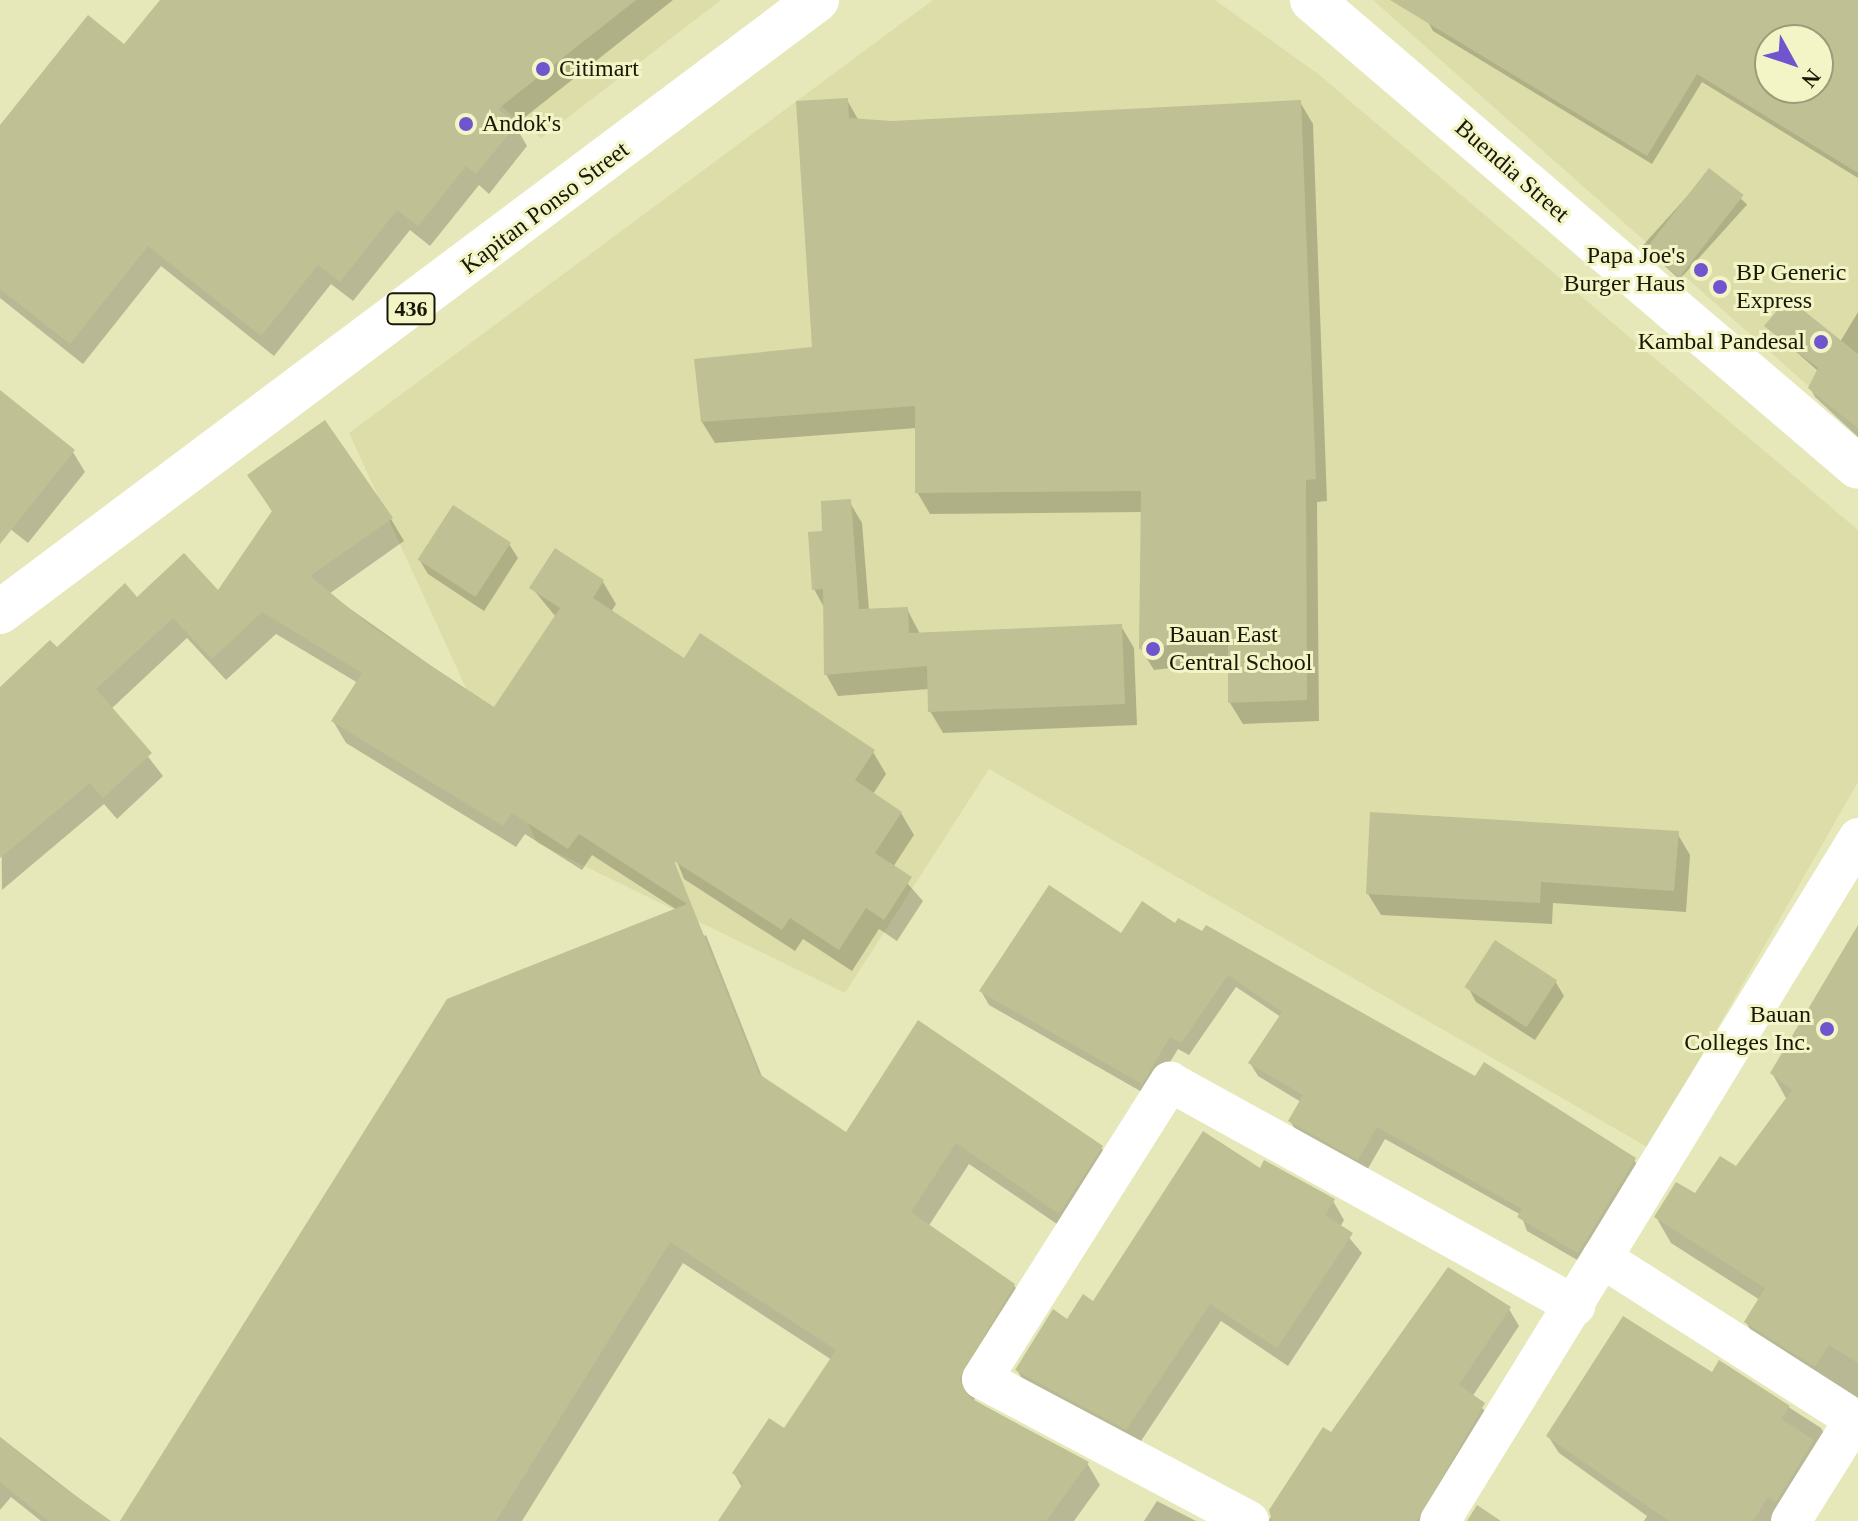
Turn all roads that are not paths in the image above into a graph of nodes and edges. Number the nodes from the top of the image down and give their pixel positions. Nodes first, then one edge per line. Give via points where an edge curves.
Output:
1 (817, 0) edge
2 (1333, 6) edge
3 (1858, 467) edge
4 (0, 612) edge
5 (1858, 838) edge
6 (1602, 1258) junction
7 (1575, 1306) junction
8 (1856, 1421) edge
9 (1249, 1521) edge
10 (1440, 1521) edge
11 (1791, 1521) edge

1 - 4 main road, Kapitan Ponso Street / 436
2 - 3 main road, Buendia Street
5 - 6 street
6 - 7 street
6 - 8 street
7 - 9 street via 1170,1082 982,1379
7 - 10 street
8 - 11 street

